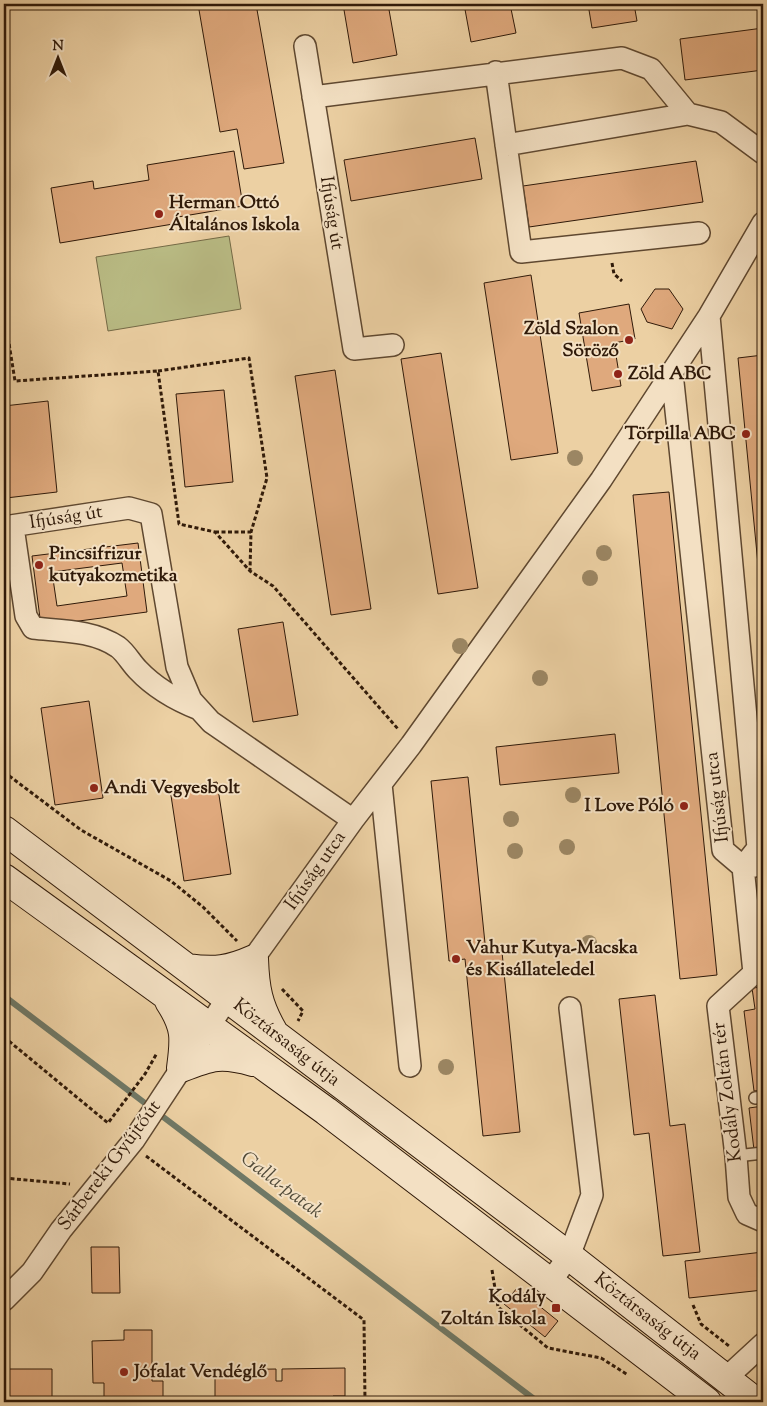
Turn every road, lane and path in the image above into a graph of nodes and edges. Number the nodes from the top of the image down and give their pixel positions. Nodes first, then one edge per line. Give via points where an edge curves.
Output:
1 (305, 46) dead end
2 (496, 72) junction
3 (313, 97) junction
4 (688, 114) junction
5 (506, 145) junction
6 (763, 153) edge
7 (763, 223) edge
8 (700, 233) dead end
9 (4, 312) edge
10 (709, 316) junction
11 (393, 344) dead end
12 (158, 371) junction
13 (672, 373) junction
14 (8, 527) edge
15 (214, 532) junction
16 (251, 532) junction
17 (250, 571) junction
18 (199, 709) junction
19 (411, 745) junction
20 (4, 772) edge
21 (381, 784) junction
22 (353, 820) junction
23 (4, 830) edge
24 (753, 866) edge
25 (4, 878) edge
26 (756, 931) edge
27 (254, 959) junction
28 (188, 968) junction
29 (166, 997) junction
30 (227, 998) junction
31 (570, 1008) dead end
32 (209, 1027) junction
33 (276, 1036) junction
34 (4, 1037) edge
35 (159, 1046) dead end
36 (260, 1064) junction
37 (410, 1066) dead end
38 (181, 1068) junction
39 (132, 1142) junction
40 (763, 1153) edge
41 (736, 1156) junction
42 (4, 1178) edge
43 (95, 1186) junction
44 (763, 1221) edge
45 (569, 1256) junction
46 (492, 1269) dead end
47 (551, 1281) junction
48 (4, 1300) edge
49 (693, 1305) dead end
50 (763, 1344) edge
51 (745, 1360) junction
52 (668, 1372) junction
53 (632, 1378) dead end
54 (728, 1385) edge
55 (365, 1402) edge
56 (707, 1402) edge
57 (756, 1402) edge

1 - 3 street, Ifjúság út
2 - 3 street
2 - 4 street via 622,58 650,70
2 - 5 street
3 - 11 street, Ifjúság út via 354,349
4 - 5 street
4 - 6 street via 721,122
5 - 8 street via 521,252
7 - 10 street, Ifjúság utca
9 - 12 path via 15,381
10 - 13 street, Ifjúság utca
10 - 24 street, Ifjúság utca via 758,848
12 - 15 path via 179,524
12 - 16 path via 249,358 267,478
13 - 19 street, Ifjúság utca via 601,480
13 - 24 street, Ifjúság utca via 723,850
14 - 18 street, Ifjúság út via 26,616 33,628 81,632 102,638 119,648 139,671 175,700
14 - 18 street, Ifjúság út via 129,508 151,514 177,667 191,700
15 - 16 path
15 - 17 path
16 - 17 path
17 - 19 path via 273,586
18 - 22 street, Ifjúság út via 211,722
19 - 21 street, Ifjúság utca
20 - 27 path via 81,830 172,881 219,922
21 - 22 street, Ifjúság utca
21 - 37 street
22 - 27 street, Ifjúság utca
23 - 28 street, Köztársaság útja
24 - 26 street, Kodály Zoltán tér
25 - 29 street, Köztársaság útja
26 - 41 street, Kodály Zoltán tér via 754,972 718,1006
27 - 28 street via 231,968 210,971
27 - 30 street
27 - 33 street via 255,987 262,1013
28 - 30 street, Köztársaság útja
29 - 32 street, Köztársaság útja
29 - 38 street via 181,1019 185,1038
30 - 32 street
30 - 33 street, Köztársaság útja
31 - 45 street via 592,1195
32 - 36 street, Köztársaság útja
32 - 38 street, Sárbereki Gyűjtőút
33 - 45 street, Köztársaság útja
34 - 35 path via 108,1123 153,1062
36 - 38 street via 230,1055
36 - 47 street, Köztársaság útja
38 - 39 street, Sárbereki Gyűjtőút
39 - 43 street, Sárbereki Gyűjtőút
39 - 55 path via 364,1320
40 - 41 lane
41 - 44 street, Kodály Zoltán tér via 738,1197 747,1214
42 - 43 path
43 - 48 street, Sárbereki Gyűjtőút via 32,1272
45 - 47 street
45 - 54 street, Köztársaság útja
46 - 53 path via 498,1307 548,1348 601,1358
47 - 52 street, Köztársaság útja
49 - 51 path via 701,1324
50 - 51 street
51 - 54 street
52 - 54 street
52 - 56 street, Köztársaság útja
54 - 57 street, Köztársaság útja

